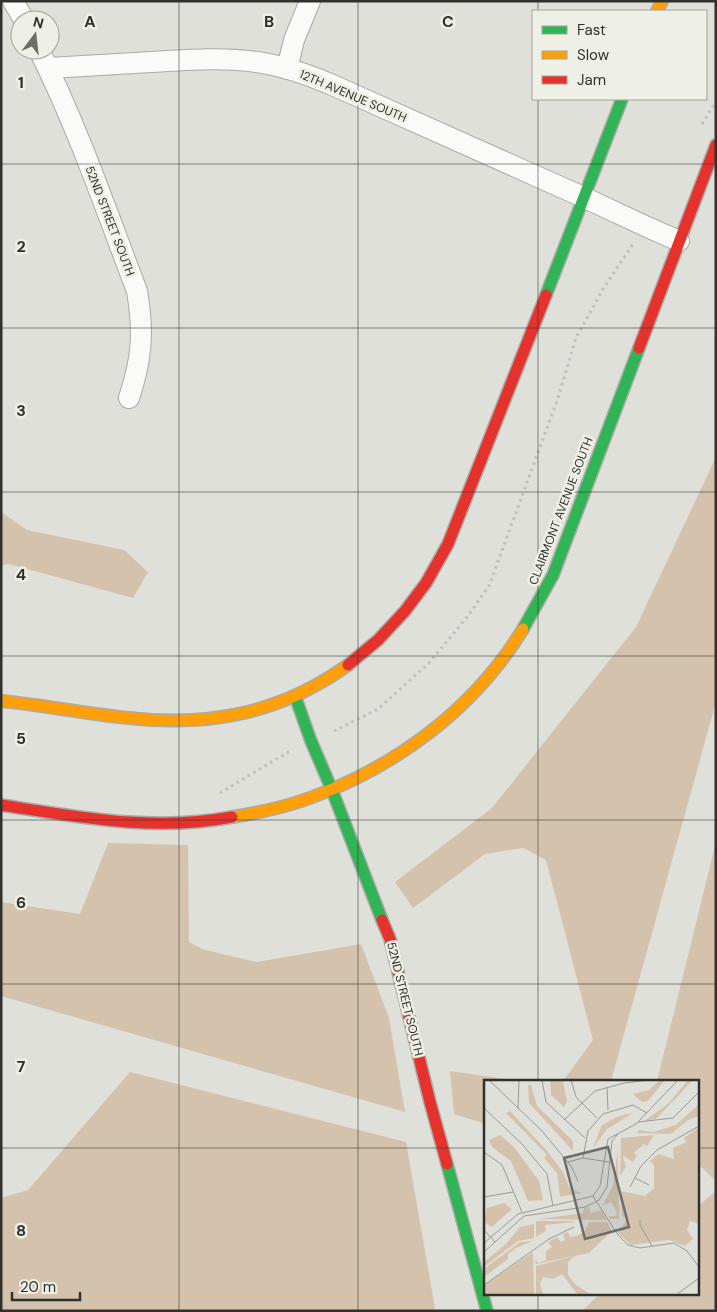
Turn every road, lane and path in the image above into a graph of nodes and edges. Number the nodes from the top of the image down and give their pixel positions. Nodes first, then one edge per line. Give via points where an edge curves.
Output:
1 (310, 1) edge
2 (45, 60) edge
3 (49, 68) junction
4 (287, 69) junction
5 (622, 100) edge
6 (716, 145) edge
7 (583, 197) junction
8 (679, 241) junction
9 (129, 398) dead end
10 (295, 696) junction
11 (1, 701) edge
12 (332, 790) junction
13 (1, 805) edge
14 (487, 1311) edge

1 - 4 street via 294,40
2 - 3 street, 52ND STREET SOUTH
3 - 4 street, 12TH AVENUE SOUTH via 201,59 249,62
3 - 9 street, 52ND STREET SOUTH via 79,138 136,291 142,334 136,378
4 - 7 street, 12TH AVENUE SOUTH via 337,87
5 - 7 street
6 - 8 street
7 - 8 street, 12TH AVENUE SOUTH
7 - 10 street via 448,544 433,571 411,603 374,644 323,681
8 - 12 street, CLAIRMONT AVENUE SOUTH via 552,575 518,638 474,693 429,733 394,758
10 - 11 street via 236,714 177,721 119,718
10 - 12 street, 52ND STREET SOUTH
12 - 13 street, CLAIRMONT AVENUE SOUTH via 263,812 206,822 170,824 96,819
12 - 14 street, 52ND STREET SOUTH via 390,938 430,1102

